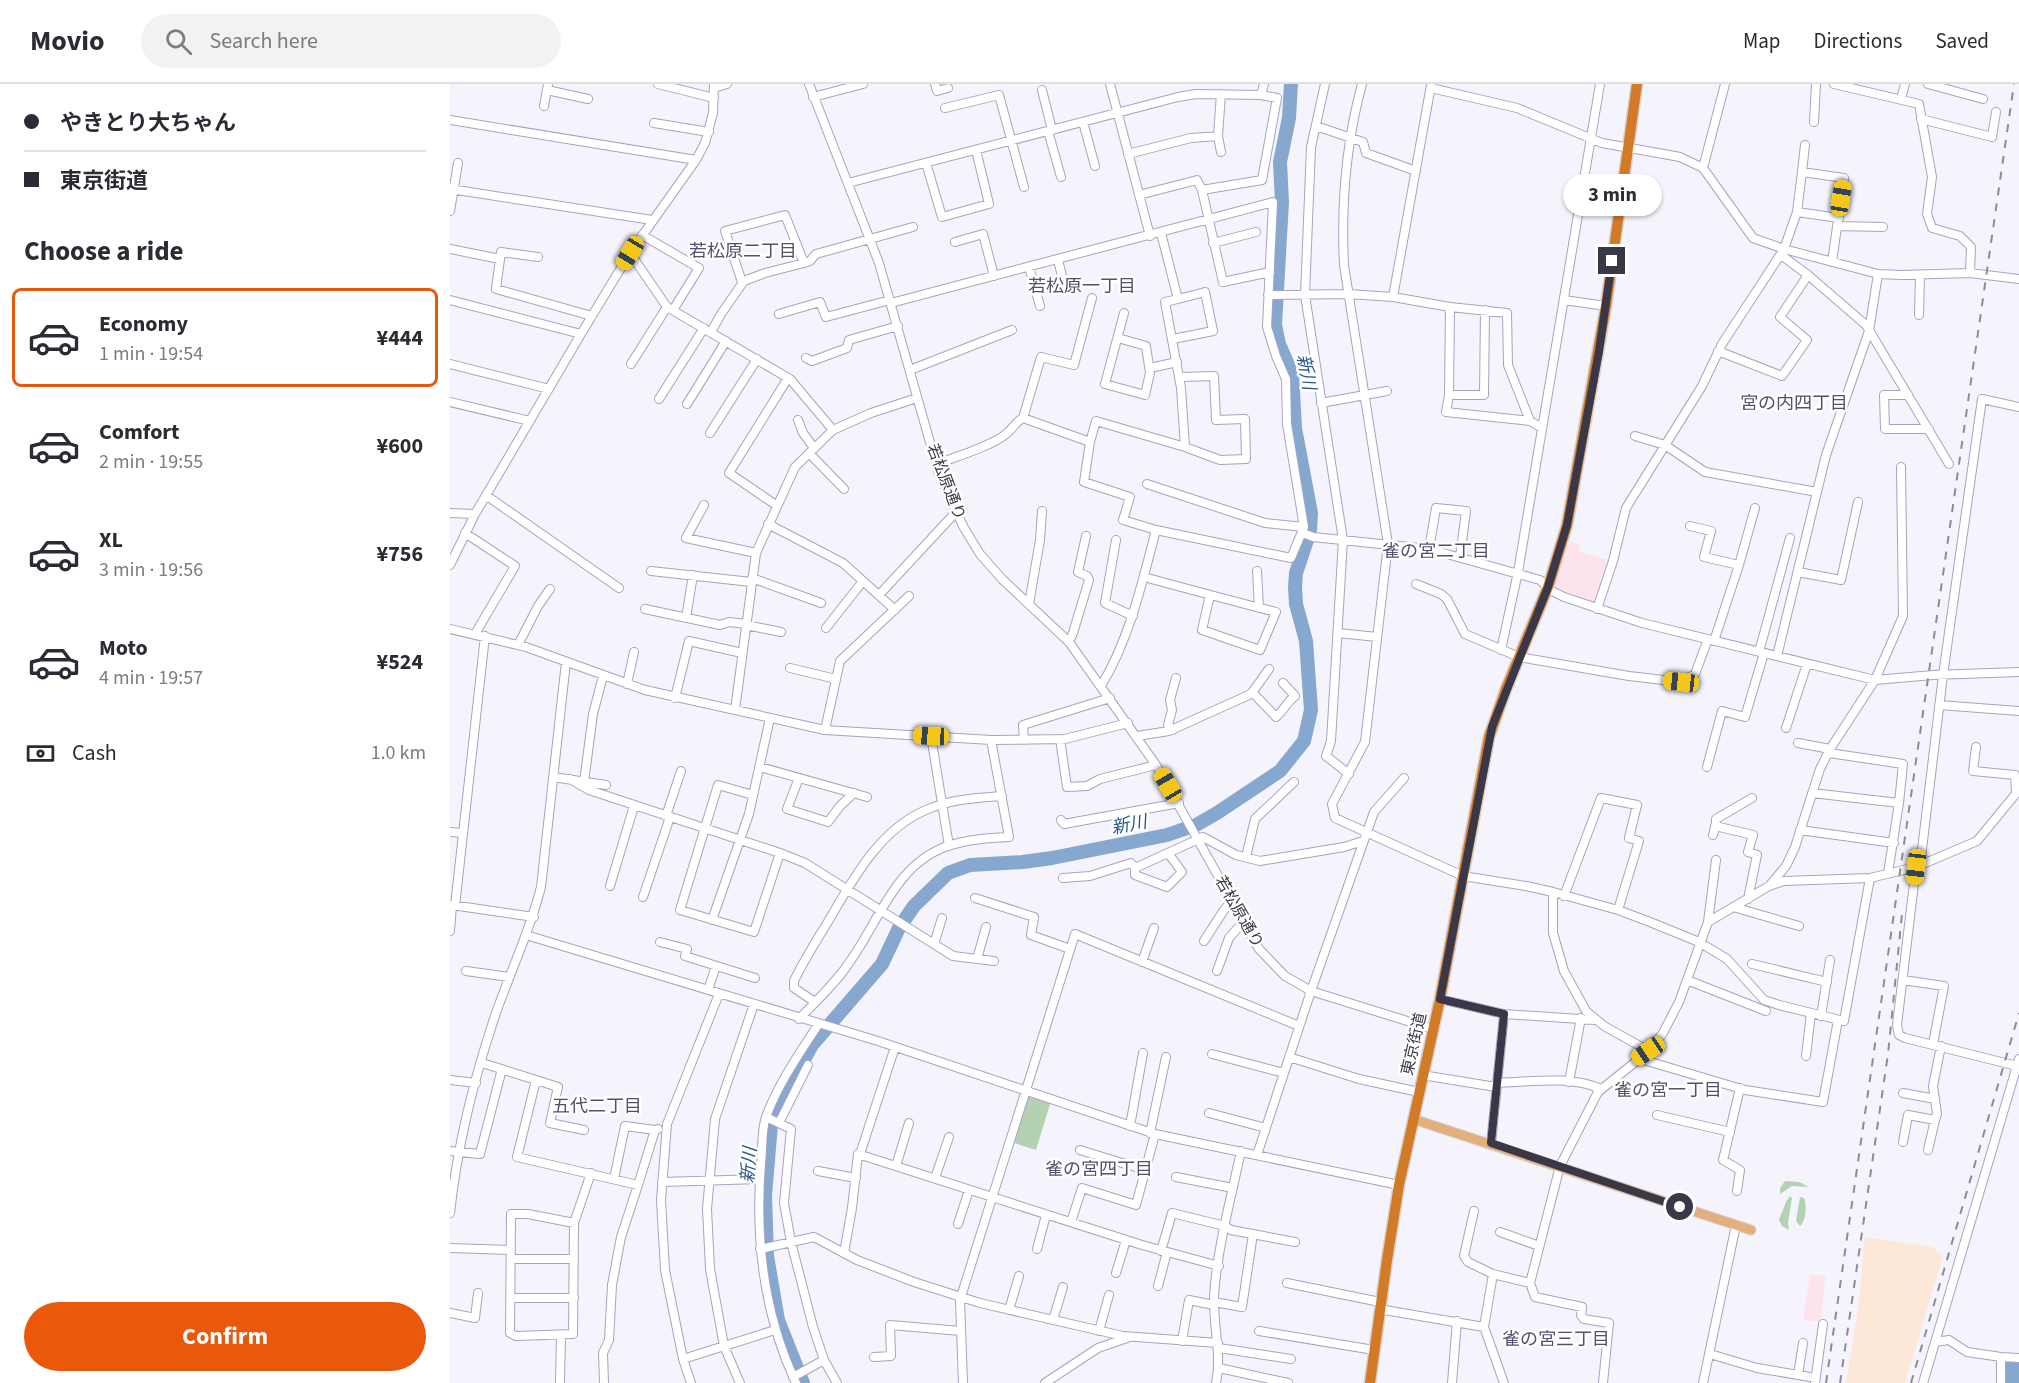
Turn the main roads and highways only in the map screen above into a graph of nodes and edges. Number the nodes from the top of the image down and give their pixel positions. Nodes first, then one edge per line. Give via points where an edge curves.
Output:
1 (1637, 84) edge
2 (1413, 1119) junction
3 (1751, 1230) dead end
4 (1370, 1383) edge

1 - 2 highway, 東京街道 via 1606,306 1567,525 1548,587 1489,737 1440,999
2 - 3 main road
2 - 4 highway, 東京街道 via 1399,1185

